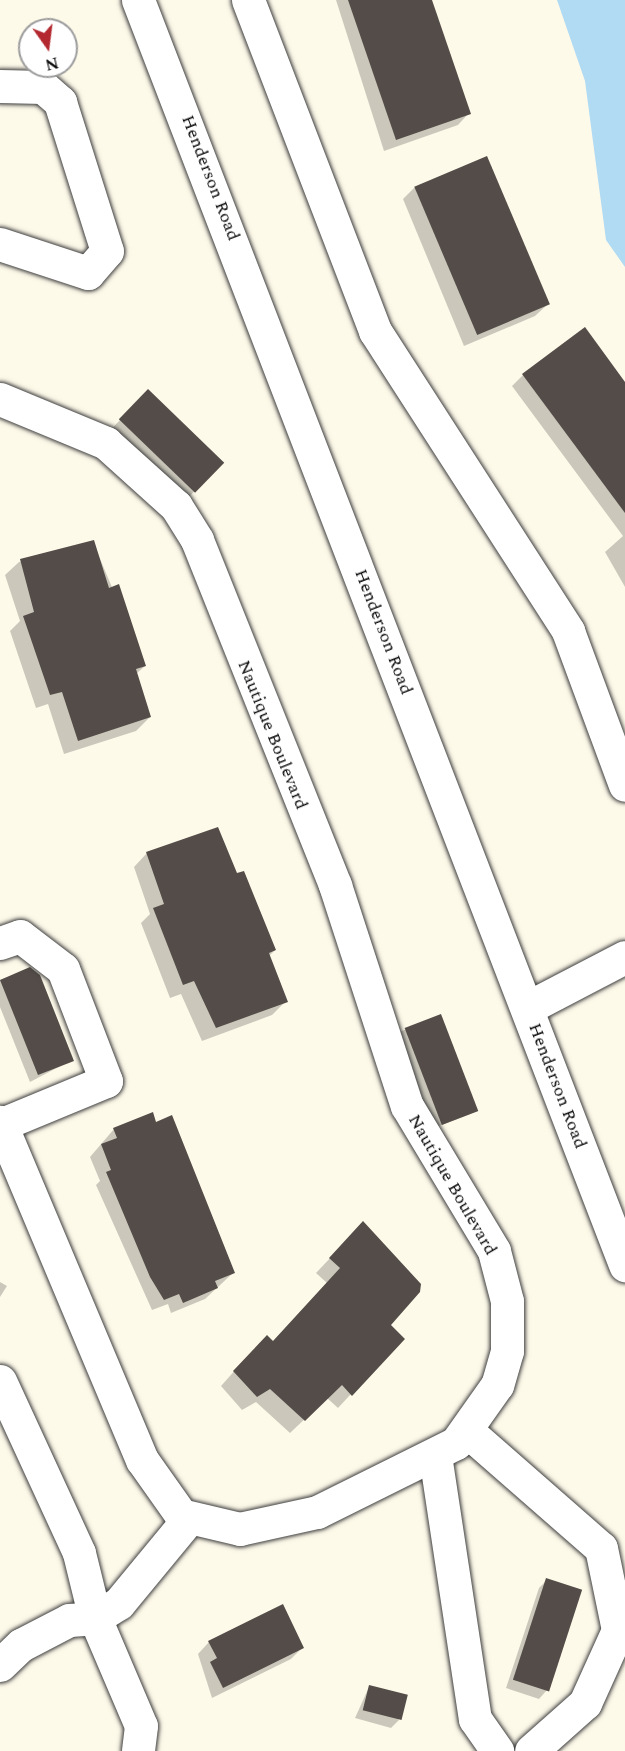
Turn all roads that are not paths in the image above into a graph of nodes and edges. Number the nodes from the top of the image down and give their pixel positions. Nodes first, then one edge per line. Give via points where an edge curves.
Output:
1 (138, 0) edge
2 (248, 0) edge
3 (0, 86) edge
4 (0, 244) edge
5 (0, 399) edge
6 (625, 785) edge
7 (0, 943) edge
8 (625, 957) edge
9 (527, 1008) junction
10 (0, 1124) edge
11 (625, 1265) edge
12 (0, 1381) edge
13 (466, 1430) junction
14 (435, 1455) junction
15 (189, 1518) junction
16 (95, 1618) junction
17 (0, 1665) edge
18 (138, 1751) edge
19 (497, 1751) edge
20 (531, 1751) edge

1 - 9 street, Henderson Road
2 - 6 street via 375,331 568,631
3 - 4 street via 43,87 60,102 106,251 88,273
5 - 13 street, Nautique Boulevard via 106,443 176,506 196,540 335,885 407,1106 494,1251 507,1301 507,1351 497,1385
7 - 10 street via 20,936 63,969 106,1081
8 - 9 street
9 - 11 street, Henderson Road
10 - 15 street, Nautique Boulevard via 142,1460 163,1496
12 - 16 street via 79,1553
13 - 14 street, Nautique Boulevard
13 - 20 street via 601,1548 618,1630 585,1703
14 - 15 street, Nautique Boulevard via 364,1492 275,1524 240,1529
14 - 19 street via 475,1719
15 - 16 street via 132,1588
16 - 17 street via 69,1620 21,1645
16 - 18 street via 141,1726

